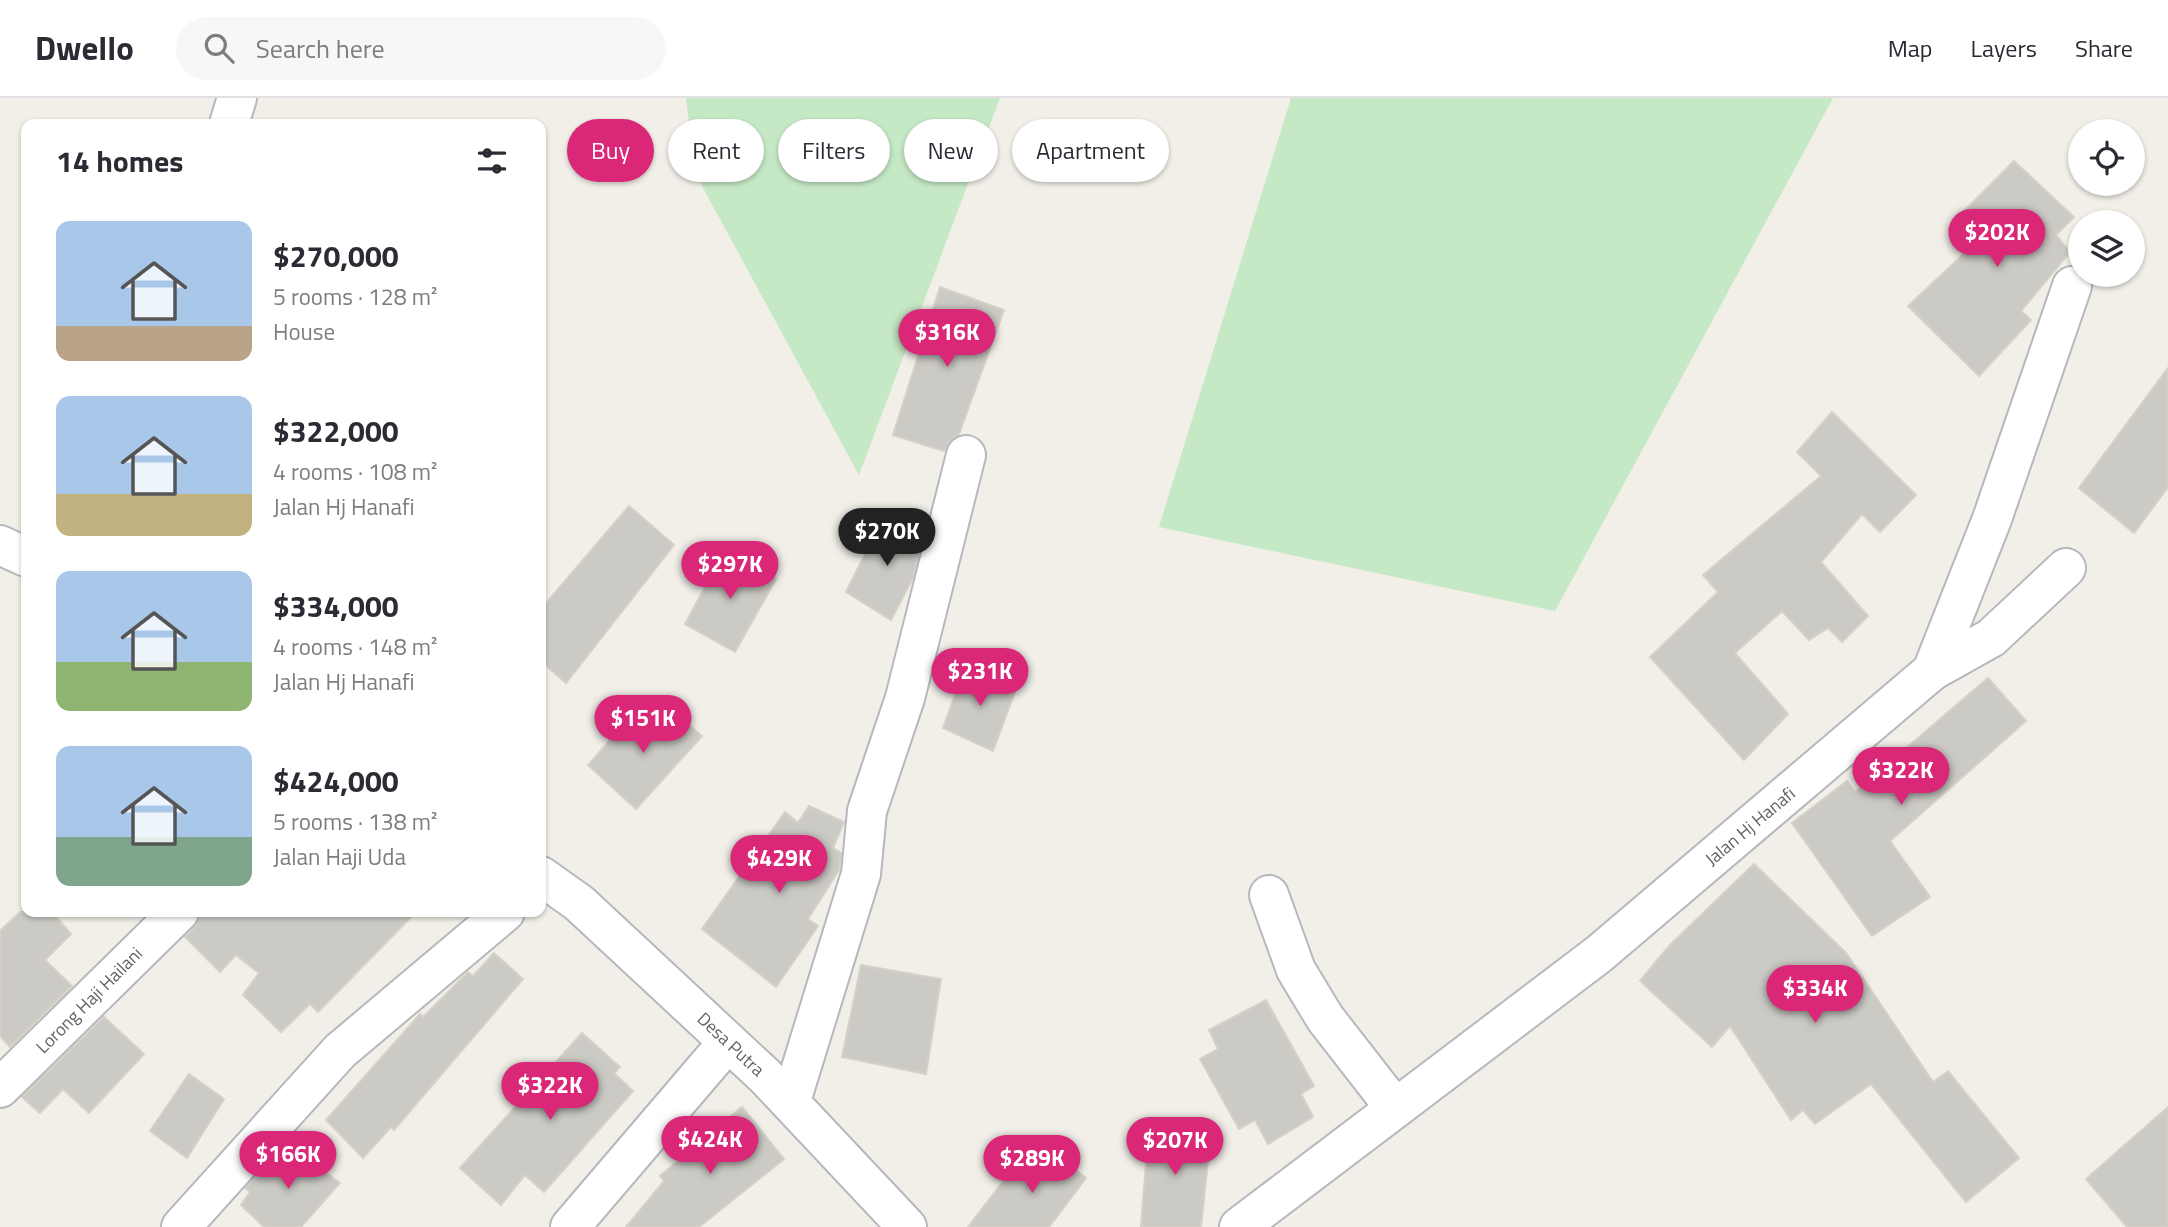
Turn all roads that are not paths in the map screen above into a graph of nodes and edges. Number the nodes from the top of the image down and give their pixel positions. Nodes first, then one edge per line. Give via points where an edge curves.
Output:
1 (237, 98) edge
2 (231, 119) edge
3 (2072, 287) edge
4 (966, 455) dead end
5 (0, 545) edge
6 (21, 555) edge
7 (2066, 568) dead end
8 (1932, 671) junction
9 (546, 882) edge
10 (1269, 895) dead end
11 (174, 917) edge
12 (499, 917) edge
13 (728, 1042) junction
14 (0, 1088) edge
15 (791, 1101) junction
16 (1395, 1108) junction
17 (890, 1220) edge
18 (181, 1227) edge
19 (570, 1227) edge
20 (1239, 1227) edge

1 - 2 street
3 - 8 street, Jalan Hj Hanafi via 1992,519
4 - 15 street via 905,698 867,811 861,874
5 - 6 street
7 - 8 street via 1991,638
8 - 16 street, Jalan Hj Hanafi via 1599,954
9 - 13 street, Desa Putra via 579,903
10 - 16 street via 1296,970 1319,1009
11 - 14 street, Lorong Haji Hailani
12 - 18 street via 340,1051
13 - 15 street, Desa Putra
13 - 19 street
15 - 17 street, Desa Putra
16 - 20 street, Jalan Hj Hanafi

